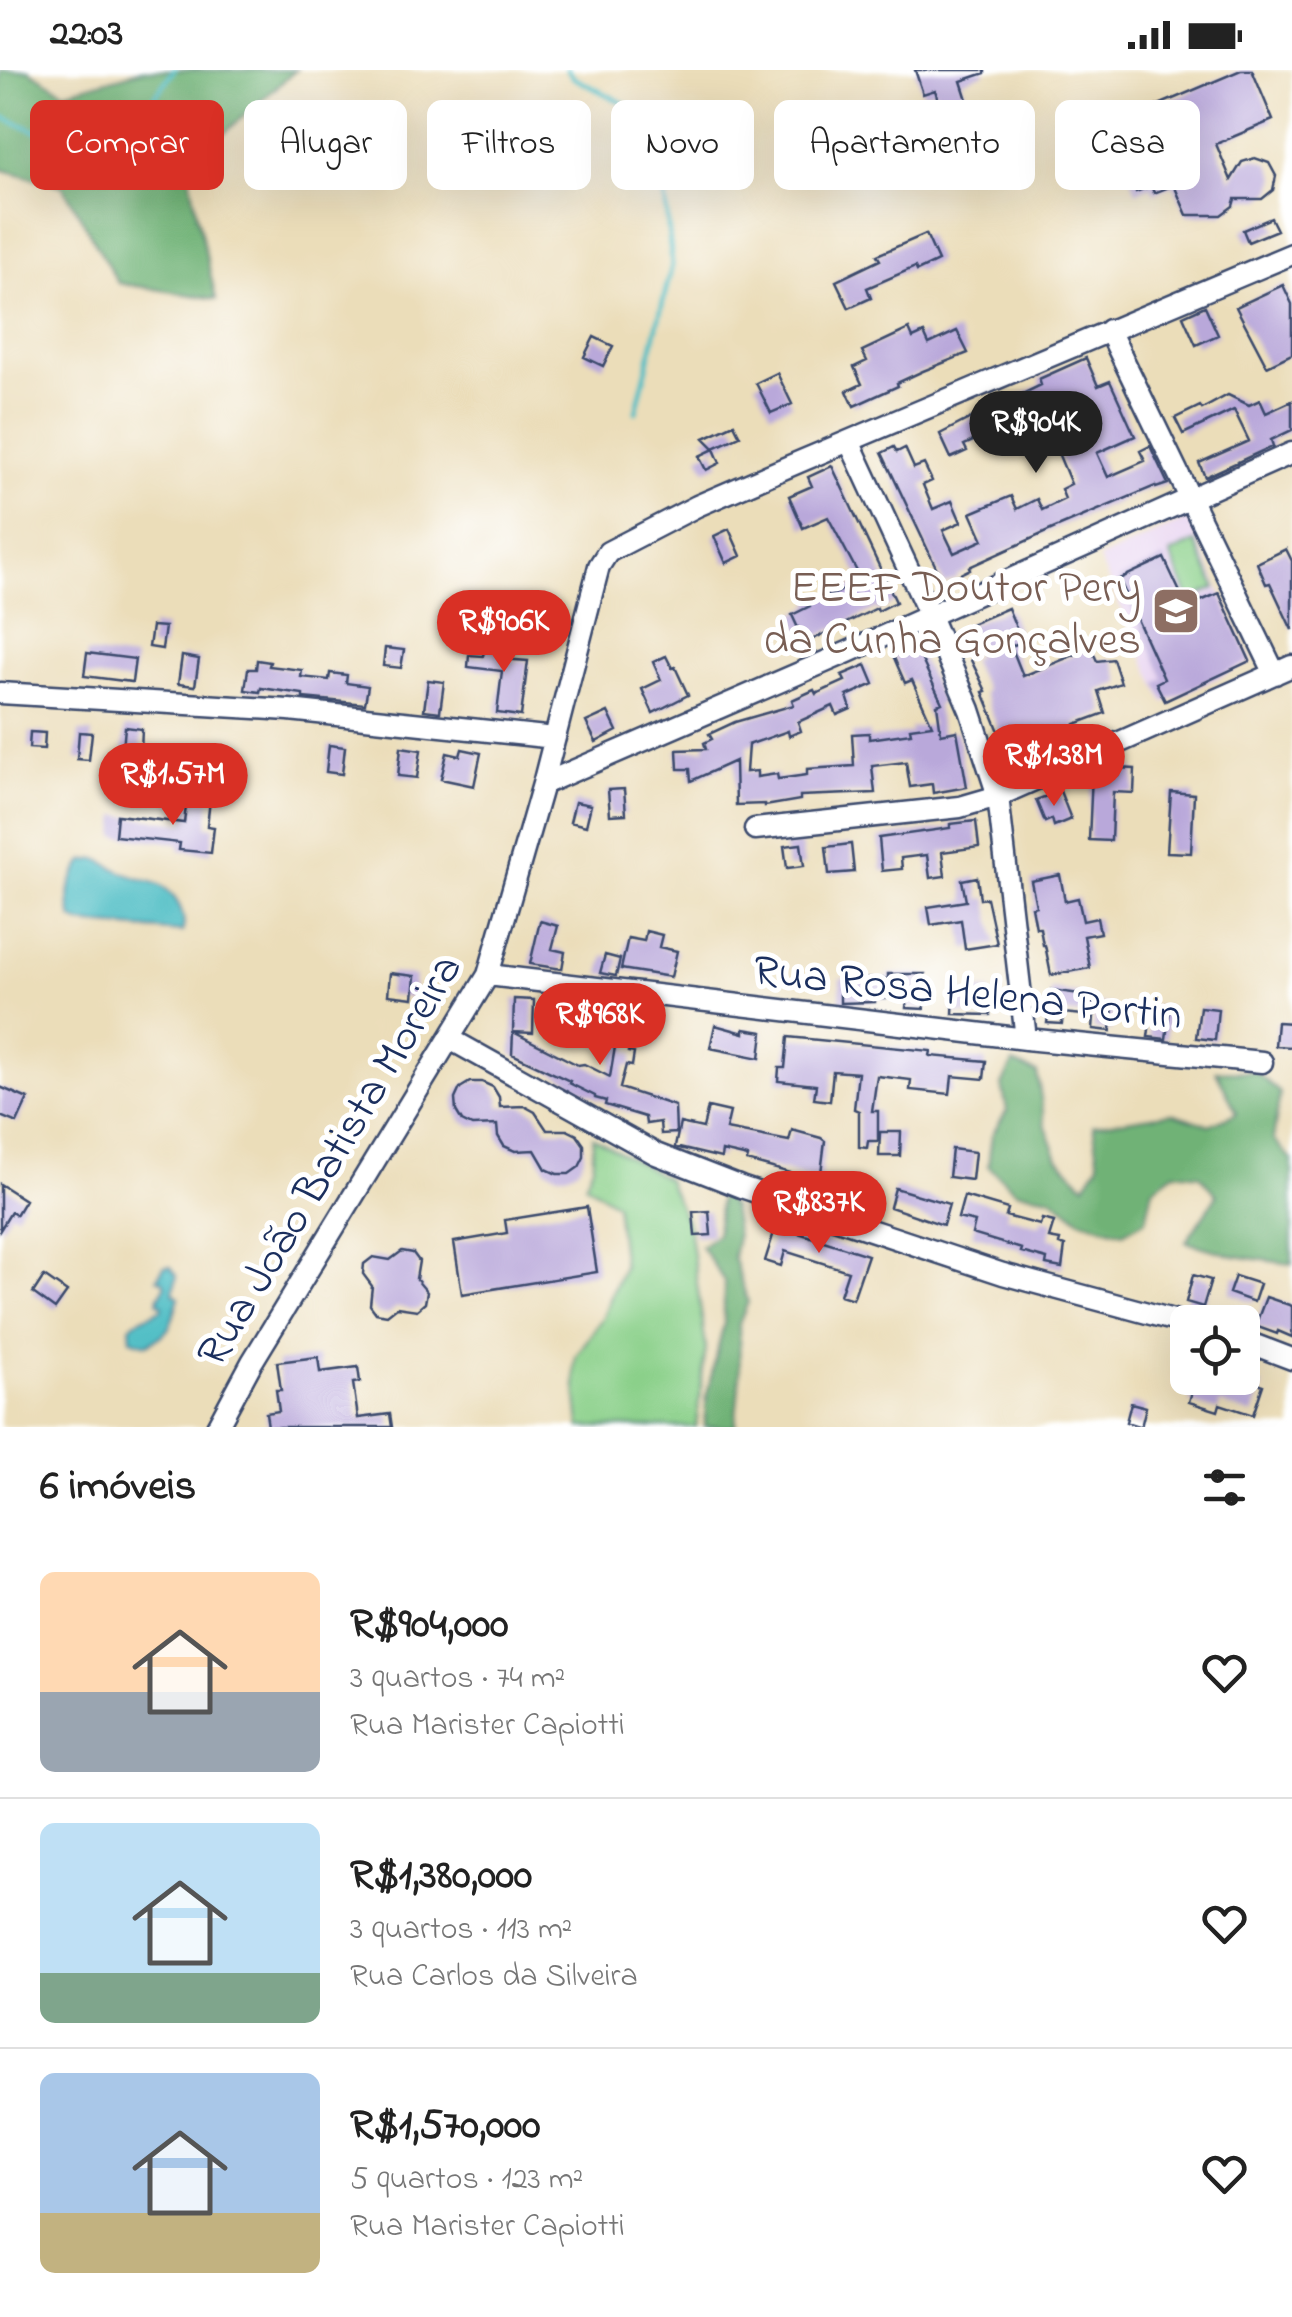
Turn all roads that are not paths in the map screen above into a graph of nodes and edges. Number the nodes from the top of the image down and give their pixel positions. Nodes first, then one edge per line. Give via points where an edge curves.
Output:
1 (1292, 254) edge
2 (1109, 330) junction
3 (849, 441) junction
4 (1292, 453) edge
5 (1192, 499) junction
6 (930, 616) junction
7 (1283, 670) edge
8 (0, 693) edge
9 (555, 738) junction
10 (543, 784) junction
11 (998, 796) junction
12 (755, 829) dead end
13 (488, 974) junction
14 (1026, 1038) junction
15 (450, 1039) junction
16 (1262, 1062) dead end
17 (1170, 1319) edge
18 (1260, 1347) edge
19 (1292, 1359) edge
20 (217, 1427) edge

1 - 2 street, Rua João Batista Moreira
2 - 3 street, Rua João Batista Moreira
2 - 5 street
3 - 6 street
3 - 9 street, Rua João Batista Moreira via 608,552
4 - 5 street
5 - 6 street
5 - 7 street
6 - 10 street
6 - 11 street
7 - 11 street
8 - 9 street via 289,710
9 - 10 street, Rua João Batista Moreira
10 - 13 street, Rua João Batista Moreira
11 - 12 street
11 - 14 street
13 - 14 street, Rua Rosa Helena Portin
13 - 15 street, Rua João Batista Moreira
14 - 16 street, Rua Rosa Helena Portin
15 - 17 street via 656,1154 740,1187 1003,1274
15 - 20 street, Rua João Batista Moreira
18 - 19 street

